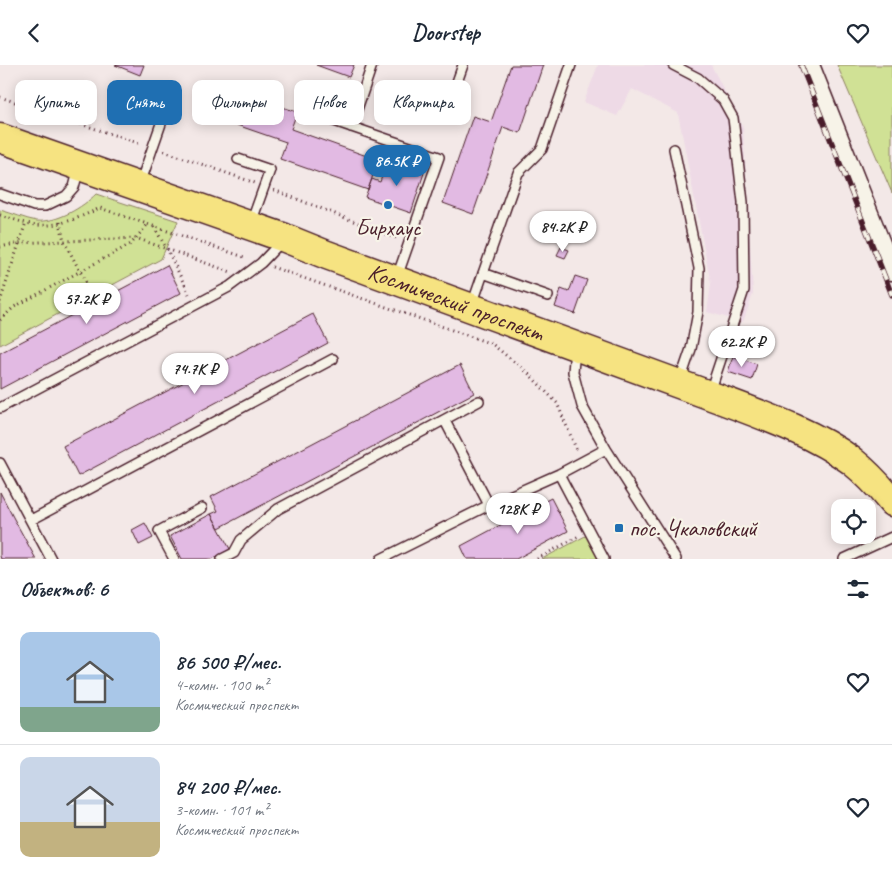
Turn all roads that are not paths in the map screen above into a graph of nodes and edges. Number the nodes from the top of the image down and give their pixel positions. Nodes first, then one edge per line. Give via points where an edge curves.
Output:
1 (372, 65) edge
2 (463, 65) edge
3 (571, 65) edge
4 (673, 65) edge
5 (810, 65) edge
6 (458, 80) edge
7 (161, 125) edge
8 (345, 125) edge
9 (351, 127) junction
10 (0, 138) edge
11 (674, 149) dead end
12 (238, 159) dead end
13 (80, 167) junction
14 (139, 188) junction
15 (0, 194) edge
16 (250, 225) junction
17 (284, 238) junction
18 (892, 271) edge
19 (483, 273) junction
20 (396, 279) junction
21 (548, 296) dead end
22 (471, 307) junction
23 (575, 346) junction
24 (333, 359) dead end
25 (679, 384) junction
26 (709, 395) junction
27 (479, 401) dead end
28 (0, 409) edge
29 (445, 421) junction
30 (606, 449) junction
31 (0, 463) edge
32 (559, 474) junction
33 (892, 502) edge
34 (488, 505) junction
35 (202, 508) dead end
36 (30, 520) junction
37 (892, 537) edge
38 (850, 558) edge
39 (51, 559) edge
40 (174, 559) edge
41 (222, 559) edge
42 (381, 559) edge
43 (604, 559) edge
44 (676, 559) edge

1 - 9 lane
2 - 6 lane
3 - 19 lane via 542,149 518,173
4 - 26 lane via 698,78 723,99 733,118 743,202 744,290
5 - 18 street
7 - 14 lane
8 - 9 lane
9 - 20 lane via 439,157
10 - 13 main road, Космический проспект
11 - 25 lane via 699,268 698,312 691,349
12 - 16 lane via 270,169
13 - 14 main road, Космический проспект
13 - 15 lane via 74,187 54,203 34,206
14 - 16 main road, Космический проспект
16 - 17 main road, Космический проспект
17 - 20 main road, Космический проспект
17 - 28 lane via 261,263 229,287
19 - 21 lane
19 - 22 lane
20 - 22 main road, Космический проспект
22 - 23 main road, Космический проспект
23 - 25 main road, Космический проспект
23 - 30 lane via 573,372 582,406
24 - 36 lane
25 - 26 main road, Космический проспект
26 - 33 main road, Космический проспект via 817,440 851,461
27 - 29 lane
29 - 34 lane
29 - 41 lane via 278,509 241,540 234,553
30 - 32 lane
30 - 44 lane
31 - 36 lane
32 - 34 lane
32 - 43 lane
34 - 42 lane
35 - 40 lane via 159,531
36 - 39 lane
37 - 38 lane

